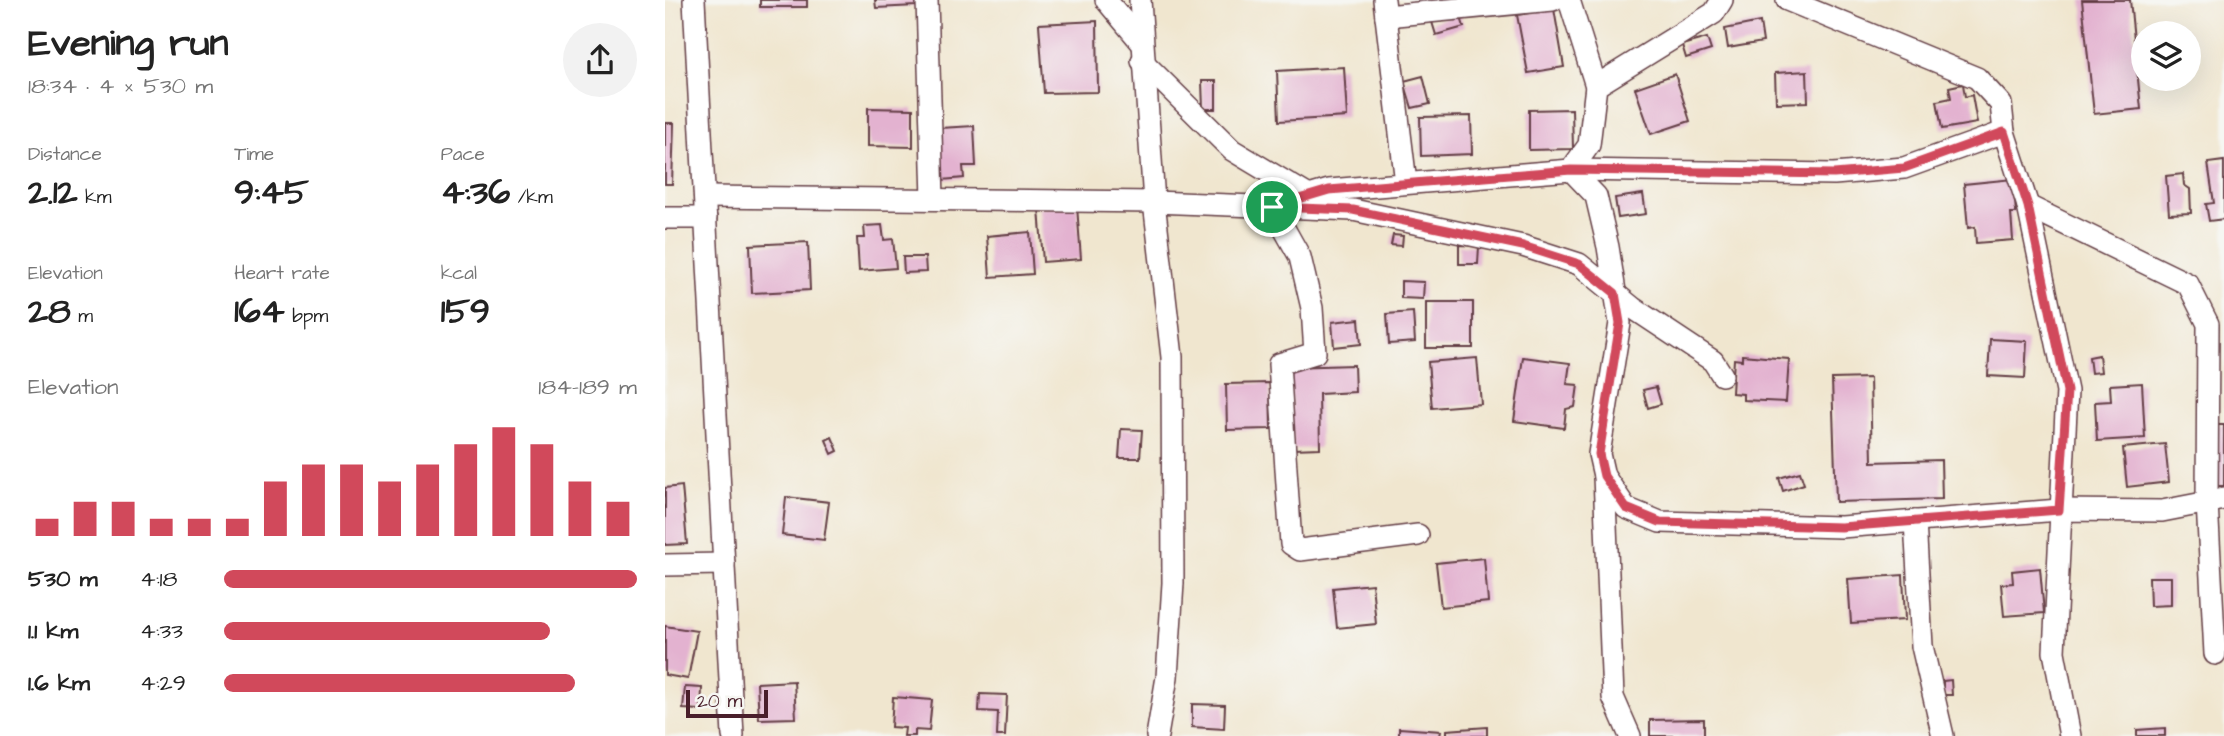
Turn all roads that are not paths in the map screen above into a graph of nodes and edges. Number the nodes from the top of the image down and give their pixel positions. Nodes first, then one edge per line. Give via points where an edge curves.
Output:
1 (694, 0) edge
2 (927, 0) edge
3 (1106, 0) edge
4 (1140, 0) edge
5 (1553, 0) edge
6 (1569, 0) edge
7 (1722, 0) edge
8 (1787, 0) edge
9 (1385, 8) edge
10 (1142, 52) junction
11 (1596, 86) junction
12 (2004, 132) junction
13 (1571, 170) junction
14 (1406, 183) junction
15 (1309, 196) junction
16 (933, 199) junction
17 (1154, 202) junction
18 (2028, 206) junction
19 (705, 207) junction
20 (1272, 207) junction
21 (665, 218) edge
22 (1615, 293) junction
23 (1722, 375) dead end
24 (1604, 476) junction
25 (2215, 501) edge
26 (2059, 510) junction
27 (1915, 522) junction
28 (1418, 536) dead end
29 (724, 564) junction
30 (665, 565) edge
31 (2215, 654) dead end
32 (730, 732) edge
33 (1157, 736) edge
34 (1630, 736) edge
35 (1943, 736) edge
36 (2070, 736) edge

1 - 19 street
2 - 16 street
3 - 10 street
4 - 10 street
5 - 9 street
6 - 11 street
7 - 11 street via 1714,13
8 - 12 street via 1977,78 2001,104
9 - 14 street
10 - 15 street via 1233,150
10 - 17 street
11 - 13 street via 1588,145
12 - 13 street via 1904,168 1848,173
12 - 18 street
13 - 14 street
13 - 22 street via 1596,196
14 - 15 street
15 - 20 street
16 - 17 street
16 - 19 street
17 - 20 street
17 - 33 street via 1172,357 1173,583 1167,677
18 - 25 street via 2188,284 2208,324
18 - 26 street via 2067,391
19 - 21 street
19 - 29 street
20 - 22 street via 1353,210 1523,246 1579,264
20 - 28 street via 1300,257 1312,308 1315,353 1279,364 1291,544 1300,550
22 - 23 street via 1706,355
22 - 24 street via 1620,323 1599,454
24 - 27 street via 1626,508 1660,522 1841,527
24 - 34 street via 1613,697
25 - 26 street via 2162,511
25 - 31 street
26 - 27 street
26 - 36 street via 2054,652
27 - 35 street via 1922,646
29 - 30 street
29 - 32 street

